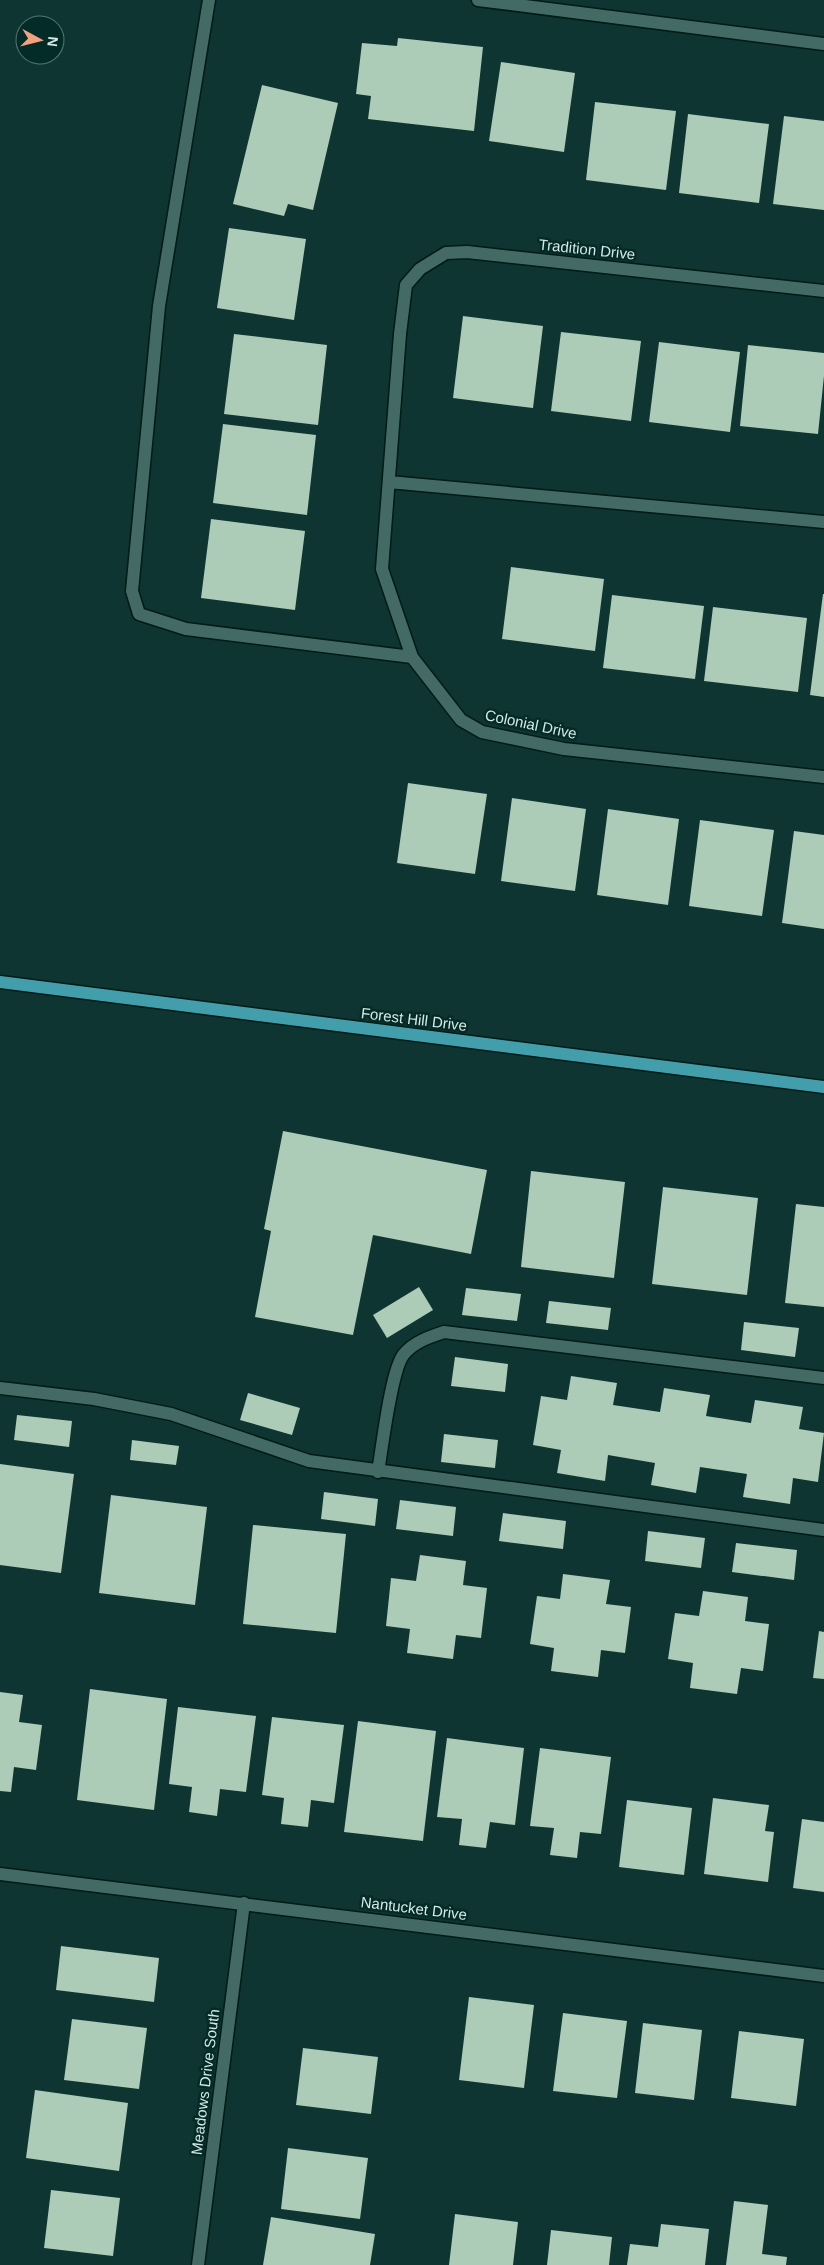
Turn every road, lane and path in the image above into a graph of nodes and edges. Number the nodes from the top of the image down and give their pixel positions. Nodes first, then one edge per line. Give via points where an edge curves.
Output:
1 (209, 0) edge
2 (478, 0) edge
3 (824, 44) edge
4 (824, 291) edge
5 (400, 334) joint
6 (389, 482) junction
7 (824, 522) edge
8 (412, 657) junction
9 (824, 777) edge
10 (0, 982) edge
11 (824, 1087) edge
12 (824, 1378) edge
13 (0, 1388) edge
14 (378, 1472) junction
15 (824, 1530) edge
16 (0, 1874) edge
17 (244, 1903) junction
18 (824, 1976) edge
19 (198, 2265) edge

1 - 8 street via 159,306 132,591 139,614 186,629
2 - 3 street
4 - 5 street, Tradition Drive via 467,252 446,253 420,269 406,285
5 - 6 street, Colonial Drive
6 - 7 street
6 - 8 street, Colonial Drive via 382,569
8 - 9 street, Colonial Drive via 460,720 482,732 564,749
10 - 11 main road, Forest Hill Drive
12 - 14 street via 444,1332 424,1338 403,1355 394,1381
13 - 14 street via 171,1414 309,1461
14 - 15 street
16 - 17 street, Nantucket Drive
17 - 18 street, Nantucket Drive
17 - 19 street, Meadows Drive South

